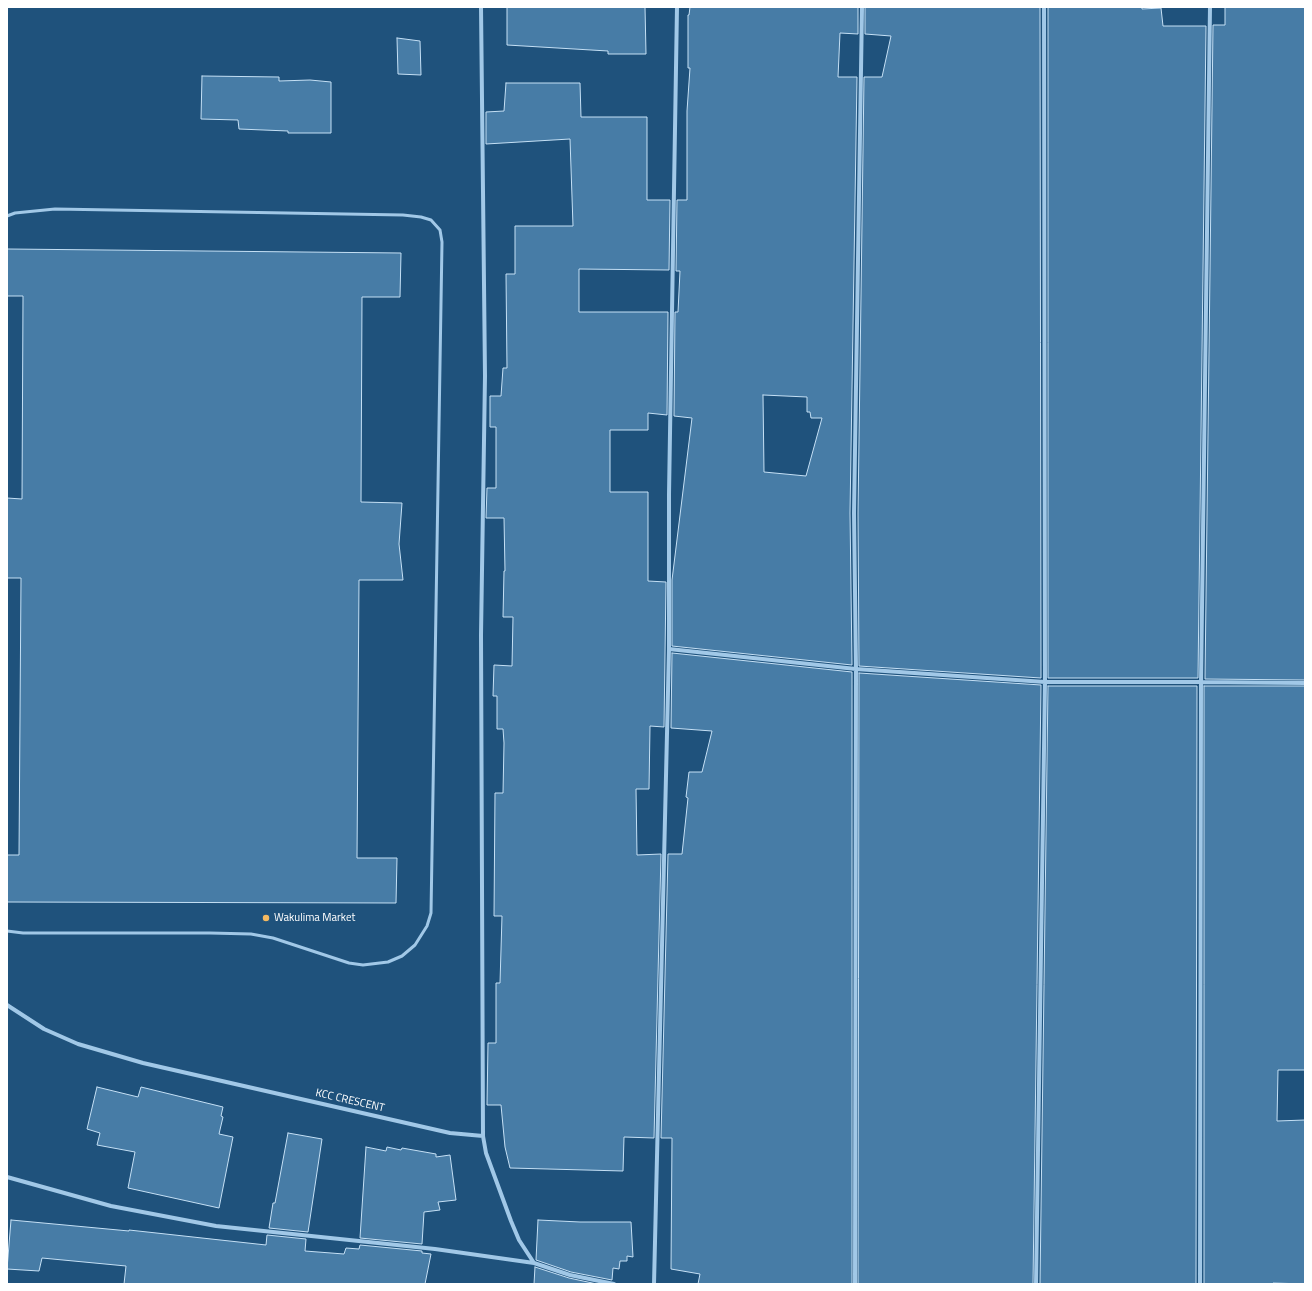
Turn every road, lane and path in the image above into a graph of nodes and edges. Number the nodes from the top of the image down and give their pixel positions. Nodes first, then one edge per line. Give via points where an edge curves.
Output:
1 (481, 7) edge
2 (677, 7) edge
3 (862, 7) edge
4 (1044, 7) edge
5 (1210, 7) edge
6 (7, 216) edge
7 (669, 649) junction
8 (856, 669) junction
9 (1045, 682) junction
10 (1201, 682) junction
11 (1305, 683) edge
12 (7, 931) edge
13 (7, 1005) edge
14 (483, 1136) junction
15 (7, 1177) edge
16 (534, 1263) junction
17 (614, 1284) edge
18 (654, 1284) edge
19 (855, 1284) edge
20 (1036, 1284) edge
21 (1200, 1284) edge

1 - 14 street via 485,376 481,635
2 - 7 street via 669,486
3 - 8 street via 854,513
4 - 9 street
5 - 10 street
6 - 12 lane via 55,209 402,215 431,220 440,230 442,242 431,913 427,926 415,945 402,956 388,962 363,965 252,934
7 - 8 street
7 - 18 street
8 - 9 street
8 - 19 street
9 - 10 street
9 - 20 street
10 - 11 street
10 - 21 street
13 - 14 street, KCC CRESCENT via 44,1029 78,1044 143,1063 450,1133
14 - 16 street via 486,1154 511,1221 519,1240
15 - 16 street via 111,1206 216,1226 435,1249
16 - 17 street via 570,1275

